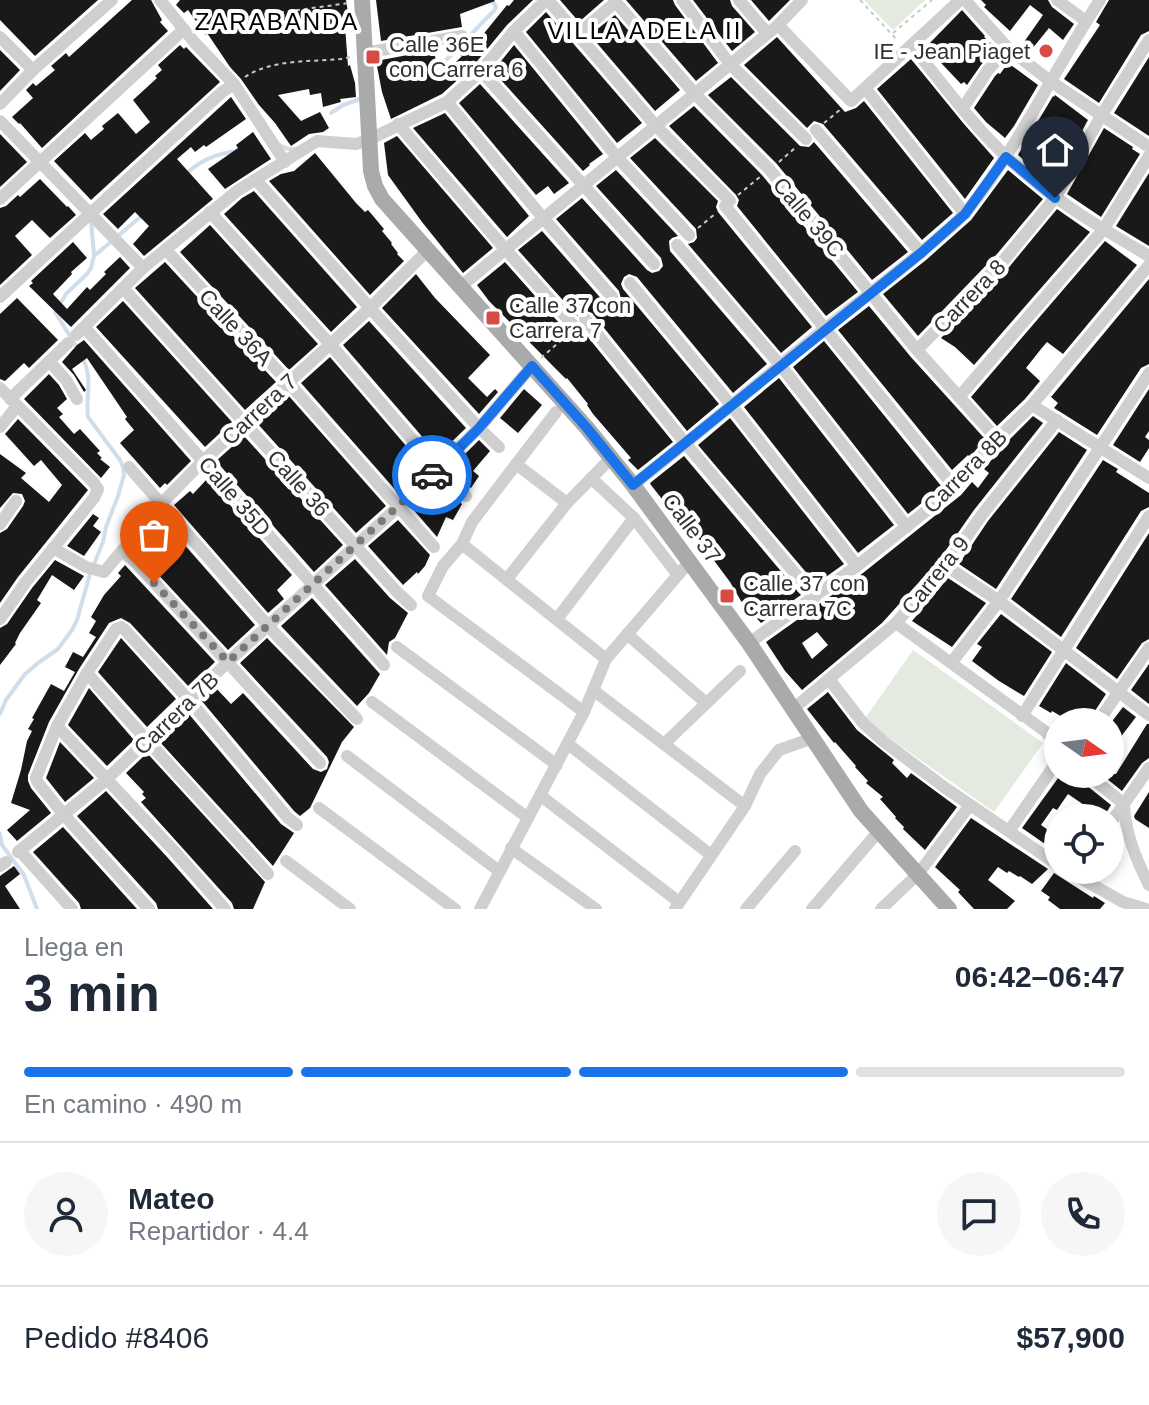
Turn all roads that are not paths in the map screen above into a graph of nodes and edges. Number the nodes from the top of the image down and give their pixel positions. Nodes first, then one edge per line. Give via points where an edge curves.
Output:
1 (112, 0) edge
2 (160, 0) edge
3 (364, 0) edge
4 (547, 0) edge
5 (682, 0) edge
6 (739, 0) edge
7 (802, 0) edge
8 (962, 0) edge
9 (1057, 0) edge
10 (1100, 0) edge
11 (615, 1) edge
12 (1086, 21) junction
13 (772, 29) junction
14 (183, 30) junction
15 (514, 31) junction
16 (578, 34) junction
17 (462, 36) dead end
18 (0, 37) edge
19 (1149, 40) edge
20 (1008, 48) junction
21 (909, 49) junction
22 (364, 53) junction
23 (730, 64) junction
24 (33, 70) junction
25 (481, 71) junction
26 (1050, 81) junction
27 (234, 84) junction
28 (865, 88) junction
29 (695, 94) junction
30 (447, 102) junction
31 (0, 104) edge
32 (963, 108) junction
33 (1101, 116) junction
34 (0, 121) edge
35 (398, 124) junction
36 (656, 126) junction
37 (368, 140) junction
38 (1149, 147) edge
39 (1149, 156) edge
40 (617, 157) junction
41 (1006, 157) junction
42 (39, 162) junction
43 (285, 162) junction
44 (256, 180) junction
45 (582, 186) junction
46 (1055, 198) junction
47 (0, 199) edge
48 (210, 212) junction
49 (90, 214) junction
50 (965, 214) junction
51 (544, 219) junction
52 (1103, 230) junction
53 (689, 235) dead end
54 (677, 245) dead end
55 (166, 250) junction
56 (506, 250) junction
57 (427, 251) junction
58 (921, 253) junction
59 (1149, 256) edge
60 (654, 264) dead end
61 (1149, 265) edge
62 (143, 268) junction
63 (630, 283) dead end
64 (460, 287) junction
65 (123, 288) junction
66 (872, 293) junction
67 (0, 297) edge
68 (612, 297) dead end
69 (370, 308) junction
70 (825, 329) junction
71 (76, 335) junction
72 (330, 344) junction
73 (917, 350) junction
74 (49, 361) junction
75 (532, 366) junction
76 (781, 366) junction
77 (1149, 373) edge
78 (288, 382) junction
79 (0, 388) edge
80 (959, 397) junction
81 (77, 399) dead end
82 (13, 402) junction
83 (731, 405) junction
84 (1032, 405) junction
85 (556, 412) dead end
86 (1057, 420) junction
87 (245, 423) junction
88 (0, 427) edge
89 (479, 428) junction
90 (997, 439) junction
91 (686, 444) junction
92 (499, 447) dead end
93 (1101, 449) junction
94 (611, 458) junction
95 (204, 460) junction
96 (516, 464) junction
97 (129, 467) dead end
98 (438, 469) junction
99 (591, 478) junction
100 (1149, 478) edge
101 (633, 485) junction
102 (955, 488) junction
103 (466, 496) dead end
104 (16, 501) dead end
105 (162, 503) junction
106 (567, 503) junction
107 (398, 507) junction
108 (1149, 516) edge
109 (634, 518) junction
110 (0, 524) edge
111 (907, 527) junction
112 (462, 544) junction
113 (355, 546) junction
114 (434, 547) dead end
115 (53, 548) junction
116 (122, 551) junction
117 (690, 561) junction
118 (857, 566) junction
119 (946, 566) junction
120 (678, 575) junction
121 (507, 579) junction
122 (313, 586) junction
123 (815, 597) junction
124 (999, 601) junction
125 (411, 605) dead end
126 (0, 619) edge
127 (557, 619) junction
128 (896, 623) junction
129 (268, 626) junction
130 (627, 634) junction
131 (749, 643) junction
132 (397, 647) dead end
133 (1149, 648) edge
134 (1064, 650) junction
135 (606, 659) junction
136 (228, 662) junction
137 (952, 662) junction
138 (384, 665) dead end
139 (740, 671) dead end
140 (87, 673) junction
141 (829, 679) junction
142 (593, 690) junction
143 (1119, 693) junction
144 (189, 700) junction
145 (372, 702) dead end
146 (706, 703) junction
147 (1108, 708) edge
148 (793, 709) junction
149 (584, 712) junction
150 (1149, 715) edge
151 (1022, 716) junction
152 (357, 719) dead end
153 (57, 726) junction
154 (1044, 731) edge
155 (813, 738) junction
156 (147, 741) junction
157 (568, 744) junction
158 (664, 744) junction
159 (347, 756) dead end
160 (320, 763) dead end
161 (557, 765) junction
162 (1149, 768) edge
163 (107, 779) junction
164 (1044, 780) edge
165 (1104, 788) edge
166 (541, 796) junction
167 (1124, 804) joint
168 (970, 805) junction
169 (745, 806) junction
170 (319, 808) dead end
171 (65, 816) junction
172 (528, 818) junction
173 (1124, 822) edge
174 (297, 825) dead end
175 (879, 831) junction
176 (1009, 831) junction
177 (511, 848) junction
178 (795, 851) dead end
179 (711, 855) junction
180 (1044, 855) edge
181 (286, 861) dead end
182 (1145, 866) edge
183 (499, 871) junction
184 (268, 874) dead end
185 (918, 874) junction
186 (1093, 884) edge
187 (1149, 885) edge
188 (677, 906) edge
189 (485, 907) edge
190 (72, 909) edge
191 (149, 909) edge
192 (225, 909) edge
193 (350, 909) edge
194 (455, 909) edge
195 (596, 909) edge
196 (746, 909) edge
197 (812, 909) edge
198 (881, 909) edge
199 (949, 909) edge
200 (1146, 909) edge

1 - 24 street
2 - 14 street
3 - 22 main road, Calle 37
4 - 15 street
4 - 16 street
5 - 23 street
6 - 13 street
7 - 13 street
8 - 20 street
8 - 21 street
9 - 12 street
10 - 12 street
11 - 16 street
11 - 29 street, Calle 39C
12 - 26 street
13 - 23 street
13 - 28 street via 851,101
14 - 27 street
14 - 42 street
15 - 25 street
15 - 40 street
16 - 36 street
17 - 22 street
18 - 24 street
19 - 33 street, Carrera 8
20 - 26 street
20 - 32 street
21 - 28 street
21 - 32 street
22 - 37 main road, Calle 37
23 - 29 street
23 - 58 street via 811,135
24 - 31 street
25 - 30 street
25 - 45 street
26 - 33 street
26 - 41 street
27 - 43 street
27 - 49 street
28 - 50 street
29 - 36 street
29 - 66 street, Calle 39C via 769,169
30 - 35 street
30 - 51 street
32 - 41 street
33 - 38 street
33 - 46 street, Carrera 8
34 - 42 street
35 - 37 street
35 - 56 street
36 - 40 street
36 - 70 street via 728,204
37 - 43 street via 317,141
37 - 57 main road, Calle 37 via 375,186
39 - 52 street
40 - 45 street
40 - 53 street
41 - 46 street
41 - 50 street
42 - 47 street
42 - 49 street
43 - 44 street
44 - 48 street
44 - 69 street
45 - 51 street
45 - 60 street
46 - 52 street
46 - 73 street, Carrera 8
48 - 55 street
48 - 72 street
49 - 62 street
49 - 67 street
50 - 58 street
51 - 56 street
51 - 68 street
52 - 59 street
52 - 80 street
54 - 76 street
55 - 62 street
55 - 78 street, Calle 36A
56 - 64 street
56 - 91 street via 580,323
57 - 64 main road, Calle 37
57 - 69 street, Carrera 7
58 - 66 street
61 - 84 street, Carrera 8B
62 - 65 street
63 - 83 street
64 - 75 main road, Calle 37
65 - 71 street
65 - 87 street, Calle 36
66 - 70 street
66 - 73 street, Calle 39C
69 - 72 street, Carrera 7
69 - 89 street
70 - 76 street
70 - 102 street
71 - 74 street
71 - 95 street, Calle 35D
72 - 78 street, Carrera 7
72 - 98 street
73 - 80 street, Calle 39C
74 - 81 street
74 - 82 street
75 - 89 street, Carrera 7B
75 - 94 main road, Calle 37
76 - 83 street
76 - 111 street
77 - 93 street
78 - 87 street, Carrera 7
78 - 107 street, Calle 36A
79 - 82 street
80 - 90 street, Calle 39C
82 - 88 street
82 - 115 street via 98,489
83 - 91 street
83 - 118 street
84 - 86 street
84 - 90 street, Carrera 8B
85 - 96 street
86 - 93 street
86 - 119 street, Carrera 9
87 - 95 street, Carrera 7
87 - 113 street, Calle 36
89 - 92 street
89 - 98 street, Carrera 7B
90 - 102 street, Carrera 8B
91 - 101 street
91 - 123 street
93 - 100 street
93 - 124 street
94 - 99 street
94 - 101 main road, Calle 37
95 - 105 street, Carrera 7
95 - 122 street, Calle 35D
96 - 106 street
96 - 112 street via 472,522
97 - 105 street
98 - 103 street
98 - 107 street, Carrera 7B
99 - 106 street
99 - 109 street
101 - 117 main road, Calle 37
102 - 111 street, Carrera 8B
104 - 110 street
105 - 116 street, Carrera 7
105 - 129 street
106 - 121 street
107 - 113 street, Carrera 7B
107 - 114 street, Calle 36A
108 - 134 street
109 - 120 street
109 - 127 street
111 - 118 street, Carrera 8B
112 - 121 street
112 - 149 street via 428,596
113 - 122 street, Carrera 7B
113 - 125 street, Calle 36
115 - 116 street, Carrera 7 via 104,572
115 - 126 street
116 - 136 street
117 - 120 street
117 - 131 main road, Calle 37
118 - 123 street, Carrera 8B
119 - 124 street
119 - 128 street, Carrera 9
120 - 130 street
121 - 127 street
122 - 129 street, Carrera 7B
122 - 138 street, Calle 35D
123 - 131 street, Carrera 8B
124 - 134 street
124 - 137 street
127 - 135 street
128 - 137 street
128 - 141 street, Carrera 9
129 - 136 street, Carrera 7B
129 - 152 street
130 - 135 street
130 - 146 street
131 - 148 main road, Calle 37
132 - 161 street
133 - 143 street
134 - 143 street
134 - 151 street
135 - 142 street
136 - 144 street, Carrera 7B
136 - 160 street
137 - 151 street
139 - 146 street
140 - 144 street via 121,627
140 - 153 street
140 - 156 street
141 - 148 street, Carrera 9
141 - 168 street via 883,741
142 - 149 street
142 - 158 street
143 - 147 street
143 - 150 street
144 - 156 street, Carrera 7B
144 - 174 street
145 - 172 street
146 - 158 street
148 - 155 main road, Calle 37
149 - 157 street
151 - 154 street
153 - 163 street
153 - 171 street via 36,778
155 - 169 street via 779,750
155 - 175 main road, Calle 37
156 - 163 street, Carrera 7B
156 - 184 street
157 - 161 street
157 - 179 street
158 - 169 street
159 - 183 street
161 - 166 street
162 - 167 street
163 - 171 street, Carrera 7B
163 - 192 street
164 - 176 street
165 - 167 street
166 - 172 street
166 - 188 street
168 - 176 street
168 - 185 street
169 - 179 street
170 - 194 street
171 - 190 street, Carrera 7B via 19,852
171 - 191 street
172 - 177 street
173 - 182 street
175 - 185 main road, Calle 37
175 - 197 street
176 - 180 street
177 - 183 street
177 - 195 street
178 - 196 street
179 - 188 street
181 - 193 street
182 - 187 street
183 - 189 street
185 - 198 street
185 - 199 main road, Calle 37
186 - 200 street

